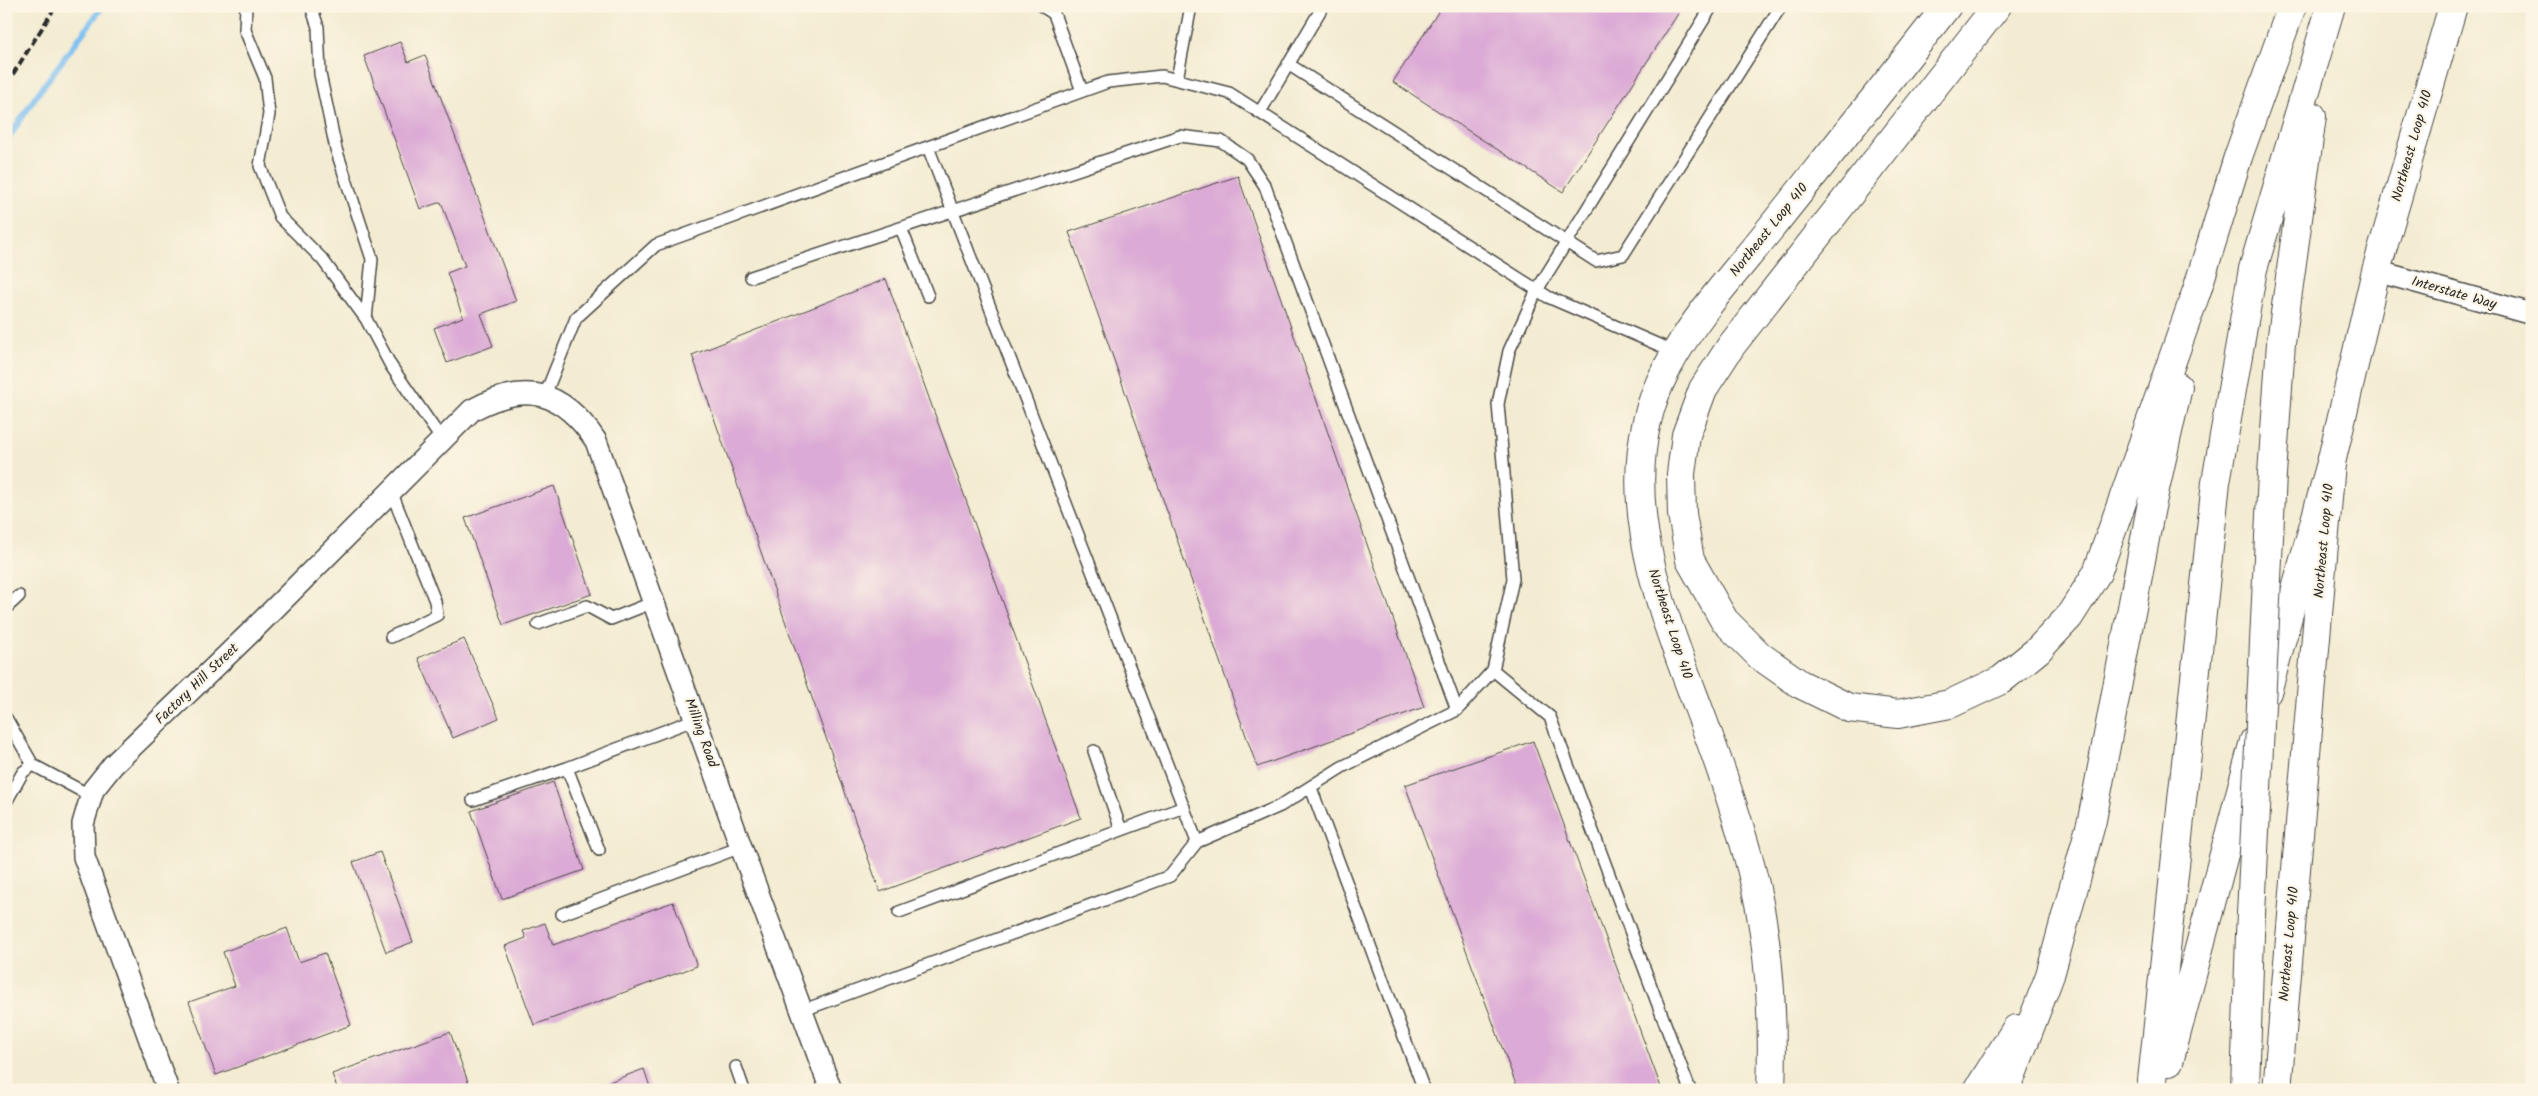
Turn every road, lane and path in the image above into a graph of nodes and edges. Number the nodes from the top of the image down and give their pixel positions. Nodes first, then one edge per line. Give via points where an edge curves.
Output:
1 (246, 6) edge
2 (311, 6) edge
3 (1042, 6) edge
4 (1191, 6) edge
5 (1323, 6) edge
6 (1712, 6) edge
7 (1781, 6) edge
8 (1947, 6) edge
9 (1998, 6) edge
10 (2292, 6) edge
11 (2453, 6) edge
12 (1057, 10) edge
13 (2327, 18) edge
14 (1288, 64) junction
15 (1177, 79) junction
16 (1082, 91) junction
17 (1260, 112) junction
18 (928, 147) junction
19 (953, 211) junction
20 (902, 228) junction
21 (1567, 242) junction
22 (2376, 271) junction
23 (751, 277) dead end
24 (1537, 290) junction
25 (2197, 290) junction
26 (928, 296) dead end
27 (2532, 314) edge
28 (366, 319) junction
29 (1677, 353) junction
30 (545, 395) junction
31 (442, 440) junction
32 (2331, 463) junction
33 (392, 491) junction
34 (19, 596) dead end
35 (654, 602) junction
36 (6, 608) edge
37 (538, 624) dead end
38 (391, 637) dead end
39 (1493, 670) junction
40 (1457, 710) junction
41 (6, 718) edge
42 (696, 719) junction
43 (1094, 751) dead end
44 (33, 765) junction
45 (567, 768) junction
46 (1311, 788) junction
47 (91, 796) junction
48 (473, 800) dead end
49 (6, 802) edge
50 (1184, 806) junction
51 (1121, 830) junction
52 (1197, 842) junction
53 (741, 847) junction
54 (600, 850) dead end
55 (899, 912) dead end
56 (562, 914) dead end
57 (2050, 975) junction
58 (802, 1011) junction
59 (736, 1066) dead end
60 (168, 1090) edge
61 (744, 1090) edge
62 (831, 1090) edge
63 (1424, 1090) edge
64 (1690, 1090) edge
65 (1771, 1090) edge
66 (1978, 1090) edge
67 (2006, 1090) edge
68 (2151, 1090) edge
69 (2161, 1090) edge
70 (2245, 1090) edge
71 (2277, 1090) edge

1 - 28 lane via 245,30 265,78 269,114 260,166 280,217 322,259
2 - 28 lane via 318,27 320,74 336,149 372,259
3 - 12 lane
4 - 15 lane
5 - 14 lane
6 - 21 lane
7 - 21 lane via 1623,255 1596,261
8 - 29 main road, Northeast Loop 410 via 1704,311
9 - 25 main road via 1731,346 1703,389 1686,435 1681,474 1682,514 1690,560 1724,620 1760,656 1800,684 1849,708 1898,714 1950,704 2001,680 2038,650 2069,617 2096,573
10 - 25 main road via 2238,157
11 - 22 main road, Northeast Loop 410
12 - 16 lane
13 - 68 main road via 2253,269 2216,482
13 - 70 main road, bridge via 2281,343 2272,474
14 - 17 lane
14 - 21 lane
15 - 16 lane via 1162,76 1108,82
15 - 17 lane via 1229,93
16 - 18 lane
17 - 24 lane
18 - 19 lane
18 - 30 lane via 656,245 576,318
19 - 20 lane
19 - 40 lane via 1180,136 1221,141 1247,159 1265,186
19 - 50 lane
20 - 23 lane
20 - 26 lane
21 - 24 lane
22 - 27 street, Interstate Way
22 - 32 main road, Northeast Loop 410
24 - 29 lane
24 - 39 lane via 1509,352 1498,404 1513,578
25 - 57 main road via 2151,507 2092,820
28 - 31 lane via 391,366
29 - 65 main road, Northeast Loop 410 via 1666,370 1648,418 1640,468 1642,521 1652,578 1716,756 1751,868 1768,948 1773,1027
30 - 31 street, Factory Hill Street via 516,394 494,398 472,410
30 - 35 street, Milling Road via 567,406 582,420 596,441
31 - 33 street, Factory Hill Street
32 - 69 main road
32 - 71 main road, Northeast Loop 410
33 - 38 lane via 435,601 437,615
33 - 47 street, Factory Hill Street via 113,765
34 - 36 lane
35 - 37 lane via 612,619 587,606
35 - 42 street, Milling Road
39 - 40 lane
39 - 64 lane via 1550,717
40 - 46 lane via 1342,767
41 - 44 lane
42 - 45 lane
42 - 53 street, Milling Road
43 - 51 lane
44 - 47 lane
44 - 49 lane via 23,772
45 - 48 lane
45 - 54 lane
46 - 52 lane via 1280,806
46 - 63 lane
47 - 60 street, Factory Hill Street via 83,824 84,857
50 - 51 lane
50 - 52 lane
51 - 55 lane
52 - 58 lane via 1170,876
53 - 56 lane
53 - 58 street, Milling Road
57 - 66 main road
57 - 67 main road
58 - 62 street, Milling Road
59 - 61 lane

